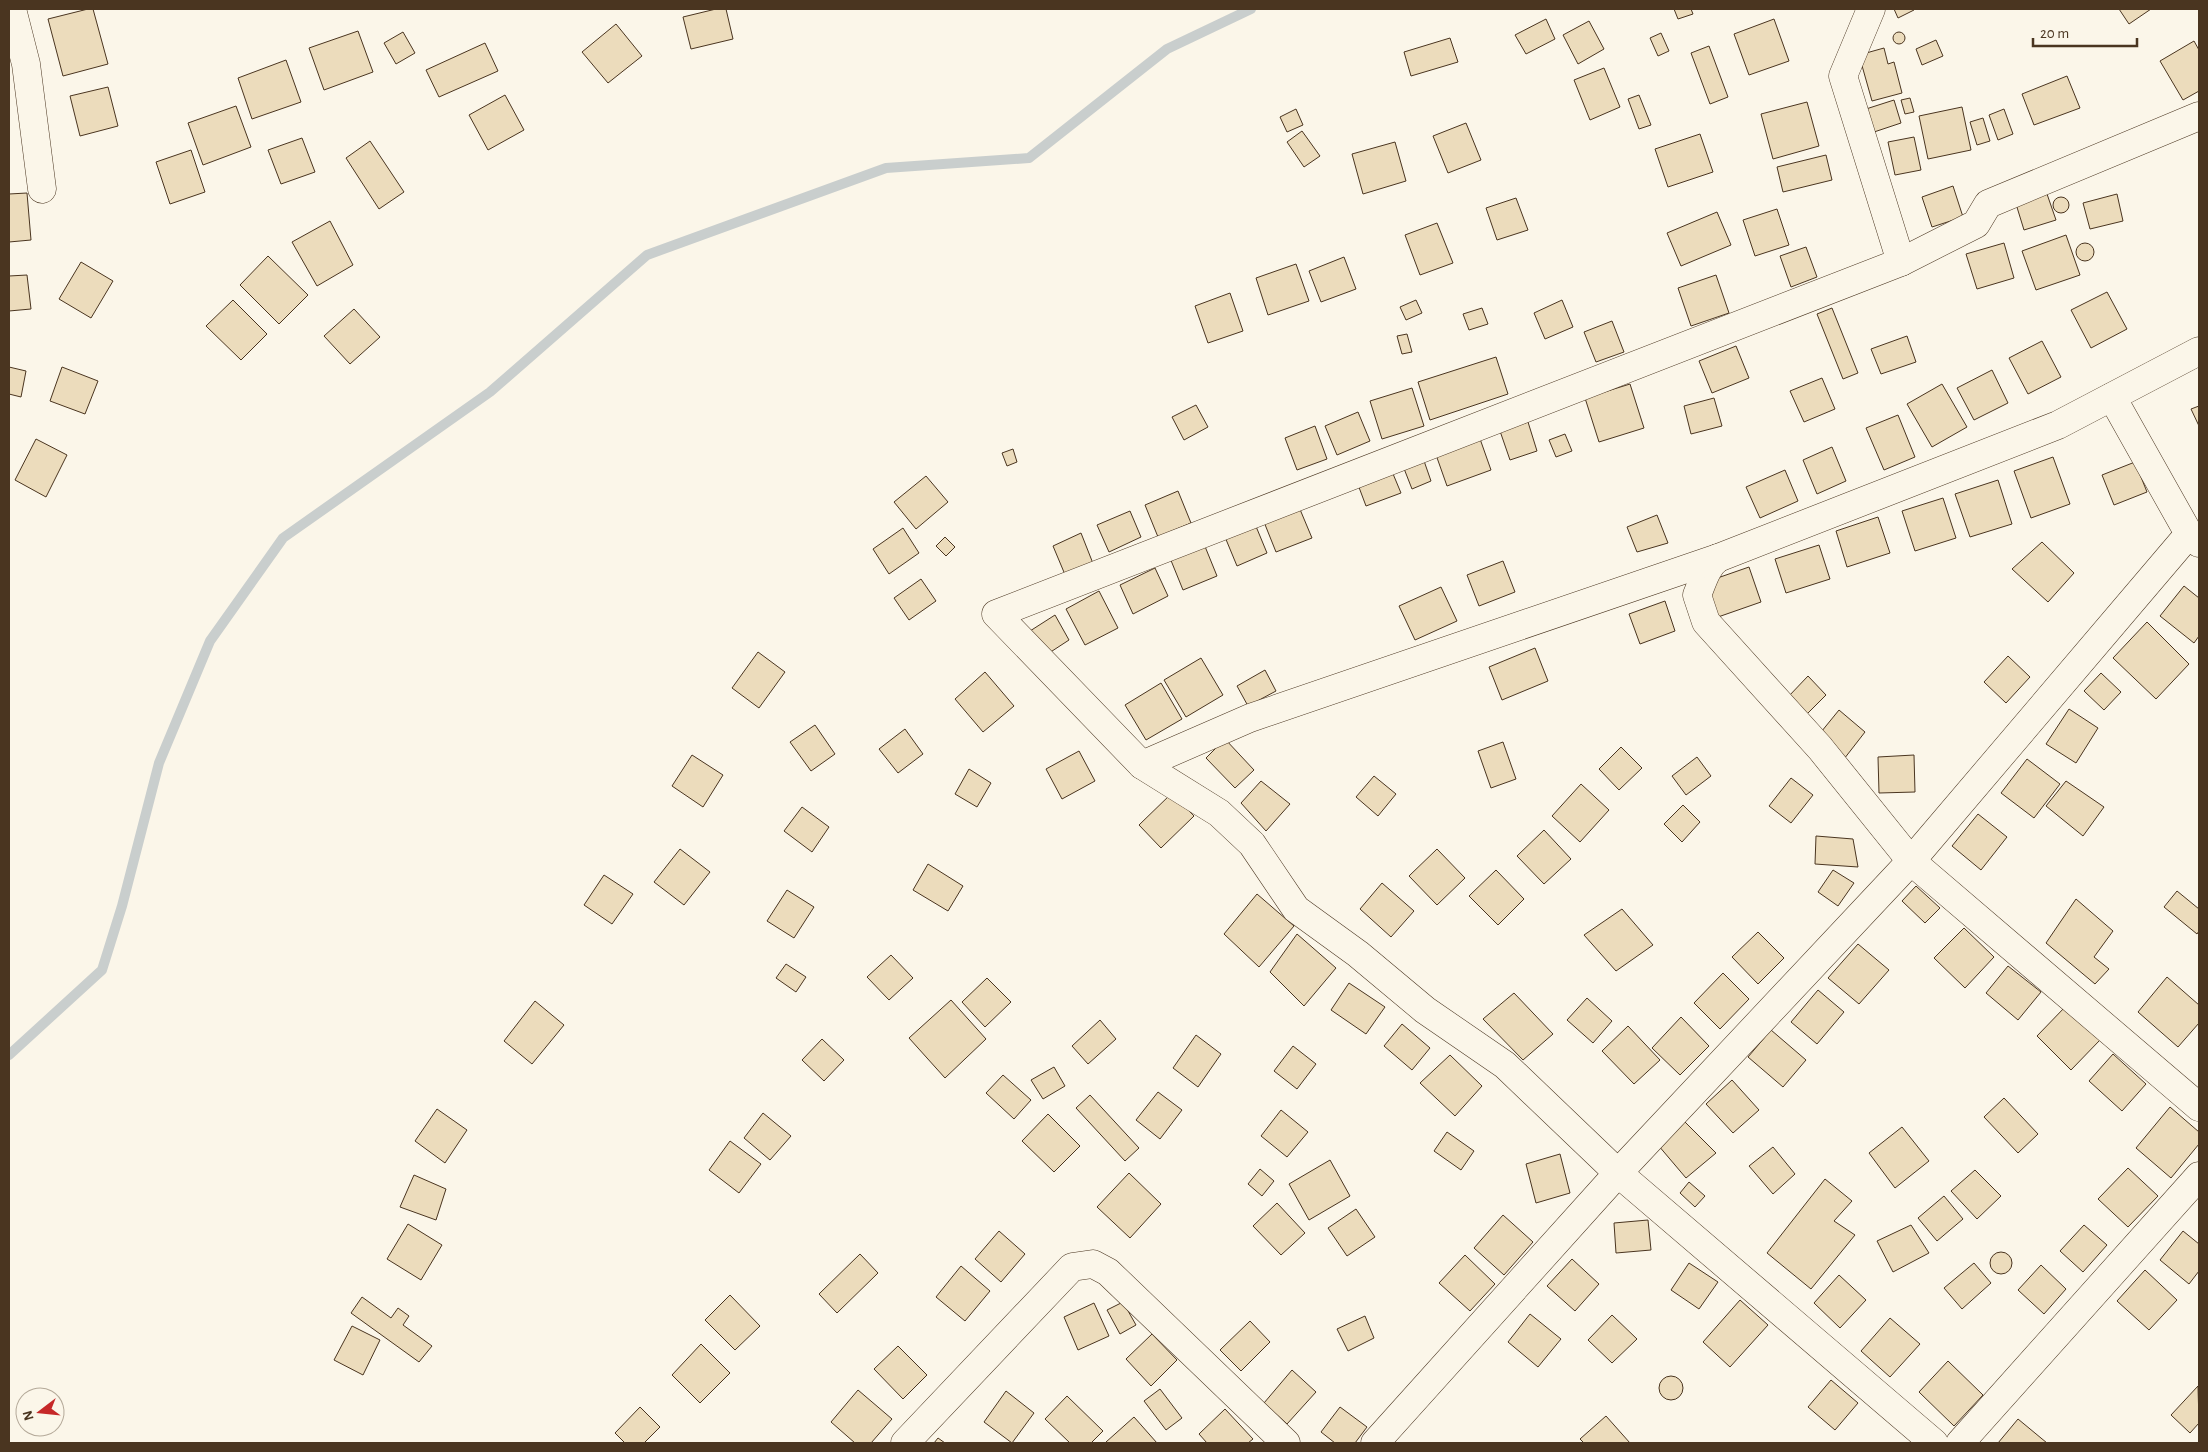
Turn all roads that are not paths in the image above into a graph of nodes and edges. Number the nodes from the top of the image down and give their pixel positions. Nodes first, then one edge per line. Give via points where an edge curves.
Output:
1 (12, 9) edge
2 (1871, 9) edge
3 (2199, 116) edge
4 (42, 189) dead end
5 (1901, 262) junction
6 (2199, 351) edge
7 (2112, 397) junction
8 (2194, 538) edge
9 (1718, 558) junction
10 (1142, 765) junction
11 (1911, 861) junction
12 (2199, 1107) edge
13 (1618, 1173) junction
14 (2199, 1176) edge
15 (905, 1443) edge
16 (1286, 1443) edge
17 (1375, 1443) edge
18 (1934, 1443) edge
19 (1960, 1443) edge

1 - 4 street via 26,64
2 - 5 street via 1843,76
3 - 5 street via 1988,204 1976,224
5 - 10 street via 996,614
6 - 7 street
7 - 8 street
7 - 9 street via 2058,425 1997,450
8 - 11 street
9 - 10 street via 1250,718
9 - 11 street via 1706,571 1697,595 1706,622 1820,748
10 - 13 street via 1218,812 1252,844 1296,909 1358,954 1425,1010 1505,1065
11 - 12 street
11 - 13 street
13 - 17 street
13 - 18 street
14 - 19 street
15 - 16 street via 1072,1267 1093,1264 1108,1272

